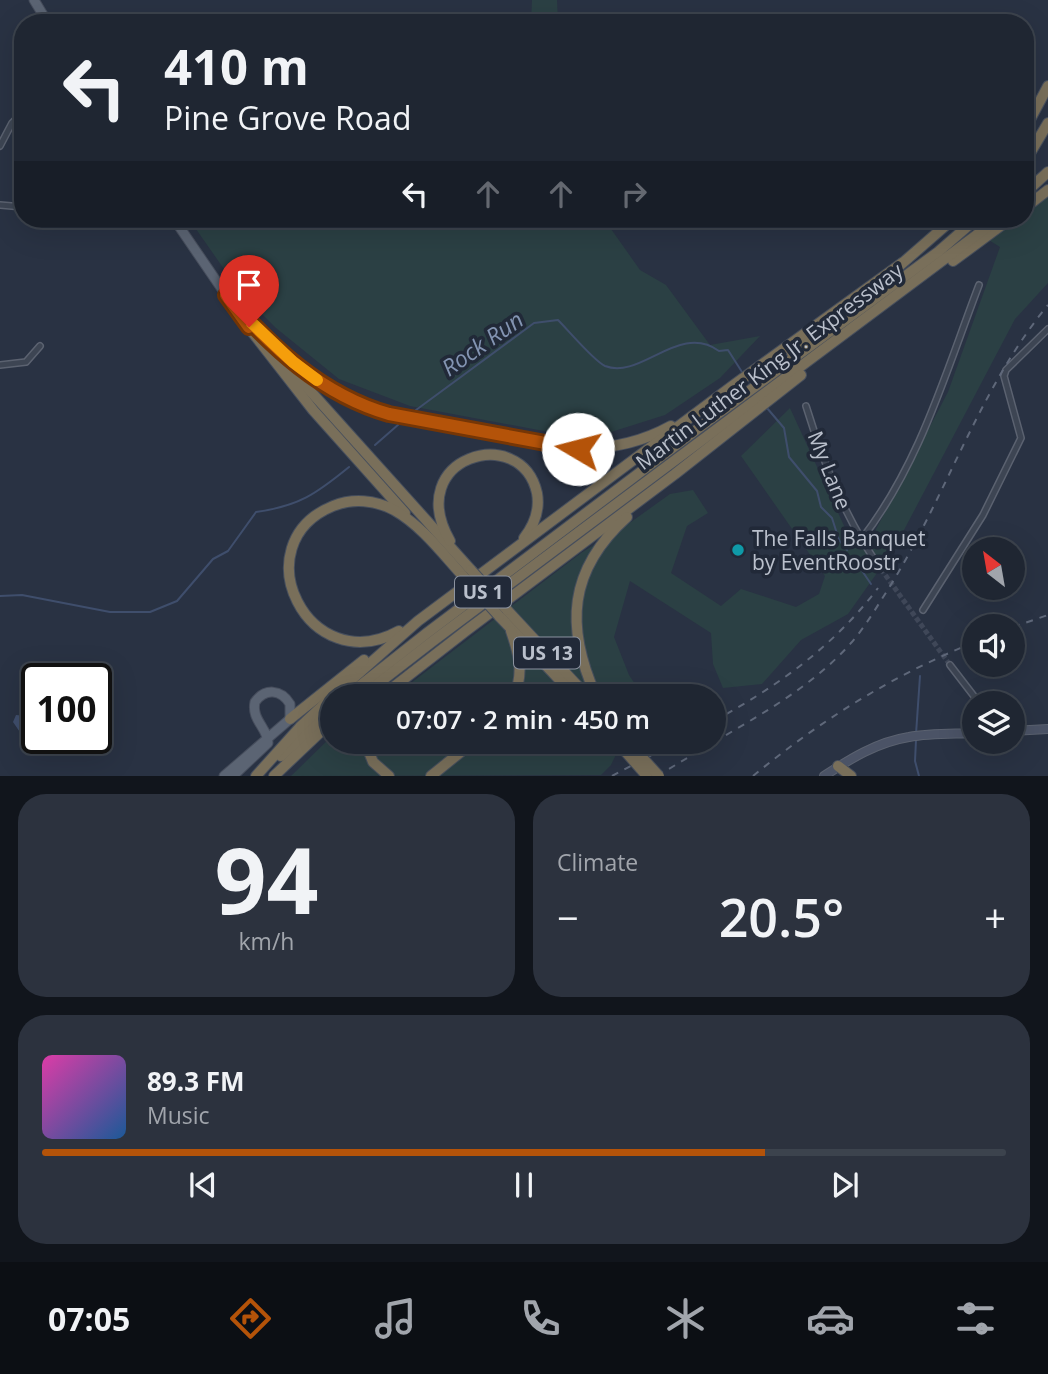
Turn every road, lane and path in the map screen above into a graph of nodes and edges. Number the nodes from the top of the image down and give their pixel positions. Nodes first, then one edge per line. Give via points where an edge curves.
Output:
1 (1048, 86) edge
2 (1048, 99) edge
3 (1034, 112) edge
4 (1034, 121) edge
5 (14, 122) edge
6 (1048, 123) edge
7 (0, 146) edge
8 (1034, 147) edge
9 (1048, 172) edge
10 (1048, 182) edge
11 (1034, 185) edge
12 (1048, 190) edge
13 (1034, 193) edge
14 (1034, 201) edge
15 (180, 228) edge
16 (943, 228) edge
17 (966, 228) edge
18 (985, 228) edge
19 (996, 228) edge
20 (979, 285) dead end
21 (226, 295) junction
22 (240, 311) junction
23 (1048, 329) edge
24 (40, 346) dead end
25 (0, 365) edge
26 (764, 383) junction
27 (744, 402) junction
28 (708, 405) junction
29 (806, 406) dead end
30 (675, 474) junction
31 (418, 526) junction
32 (861, 540) junction
33 (514, 549) junction
34 (461, 559) junction
35 (881, 569) tunnel mouth
36 (467, 573) junction
37 (923, 610) dead end
38 (503, 613) junction
39 (418, 621) junction
40 (510, 627) junction
41 (394, 641) junction
42 (950, 665) tunnel mouth
43 (347, 684) edge
44 (363, 684) edge
45 (377, 684) edge
46 (397, 684) edge
47 (518, 684) edge
48 (564, 684) edge
49 (575, 684) edge
50 (591, 684) edge
51 (970, 691) edge
52 (320, 709) edge
53 (290, 719) junction
54 (320, 720) edge
55 (1048, 729) edge
56 (1025, 730) edge
57 (320, 732) edge
58 (962, 733) edge
59 (268, 738) junction
60 (370, 754) edge
61 (458, 754) edge
62 (467, 754) edge
63 (628, 754) edge
64 (639, 754) edge
65 (839, 771) edge
66 (224, 775) edge
67 (233, 775) edge
68 (258, 775) edge
69 (274, 775) edge
70 (389, 775) edge
71 (431, 775) edge
72 (443, 775) edge
73 (647, 775) edge
74 (659, 775) edge
75 (824, 775) edge
76 (851, 775) edge

1 - 3 highway
2 - 4 highway
5 - 7 street
6 - 8 highway
9 - 11 highway
10 - 13 highway
12 - 14 highway
15 - 21 main road
16 - 26 highway via 795,351
17 - 26 highway, Martin Luther King Jr. Expressway
18 - 26 highway, Martin Luther King Jr. Expressway
19 - 26 highway
20 - 32 street via 920,442
21 - 22 highway
21 - 31 highway via 313,410
22 - 28 highway via 311,376 347,398 389,414 588,449 640,440
22 - 34 highway
23 - 37 street via 1006,370 1021,438 983,514
24 - 25 street via 26,362
26 - 27 highway
26 - 27 highway
26 - 28 highway via 735,384
27 - 30 highway
27 - 44 highway, Martin Luther King Jr. Expressway / US 1
27 - 45 highway, Martin Luther King Jr. Expressway / US 1
28 - 33 highway
29 - 32 street, My Lane via 832,482
30 - 46 highway
30 - 50 highway via 607,537 585,573 577,604 577,638
31 - 36 highway, US 13
31 - 39 highway via 376,503 338,504 318,514 302,530 289,570 293,594 304,614 337,638 371,640
32 - 35 street, My Lane
33 - 34 highway via 536,517 535,487 525,470 509,458 477,456 451,471 439,495 441,523
33 - 39 highway
34 - 36 highway, US 13
36 - 38 highway, US 13, bridge
38 - 40 highway, US 13
38 - 49 highway, US 13
39 - 41 highway
40 - 47 highway via 520,665
40 - 48 highway, US 13
41 - 43 highway
41 - 53 highway
42 - 51 street
52 - 68 highway
53 - 59 main road
53 - 59 main road via 285,697 272,692 260,696 254,712
54 - 68 highway
55 - 56 main road
57 - 69 highway
58 - 65 main road via 909,737 868,750
59 - 66 main road
59 - 67 main road via 264,749
60 - 70 highway
61 - 71 highway
62 - 72 highway
63 - 73 highway, bridge
64 - 74 highway, bridge
65 - 75 main road
65 - 76 highway

